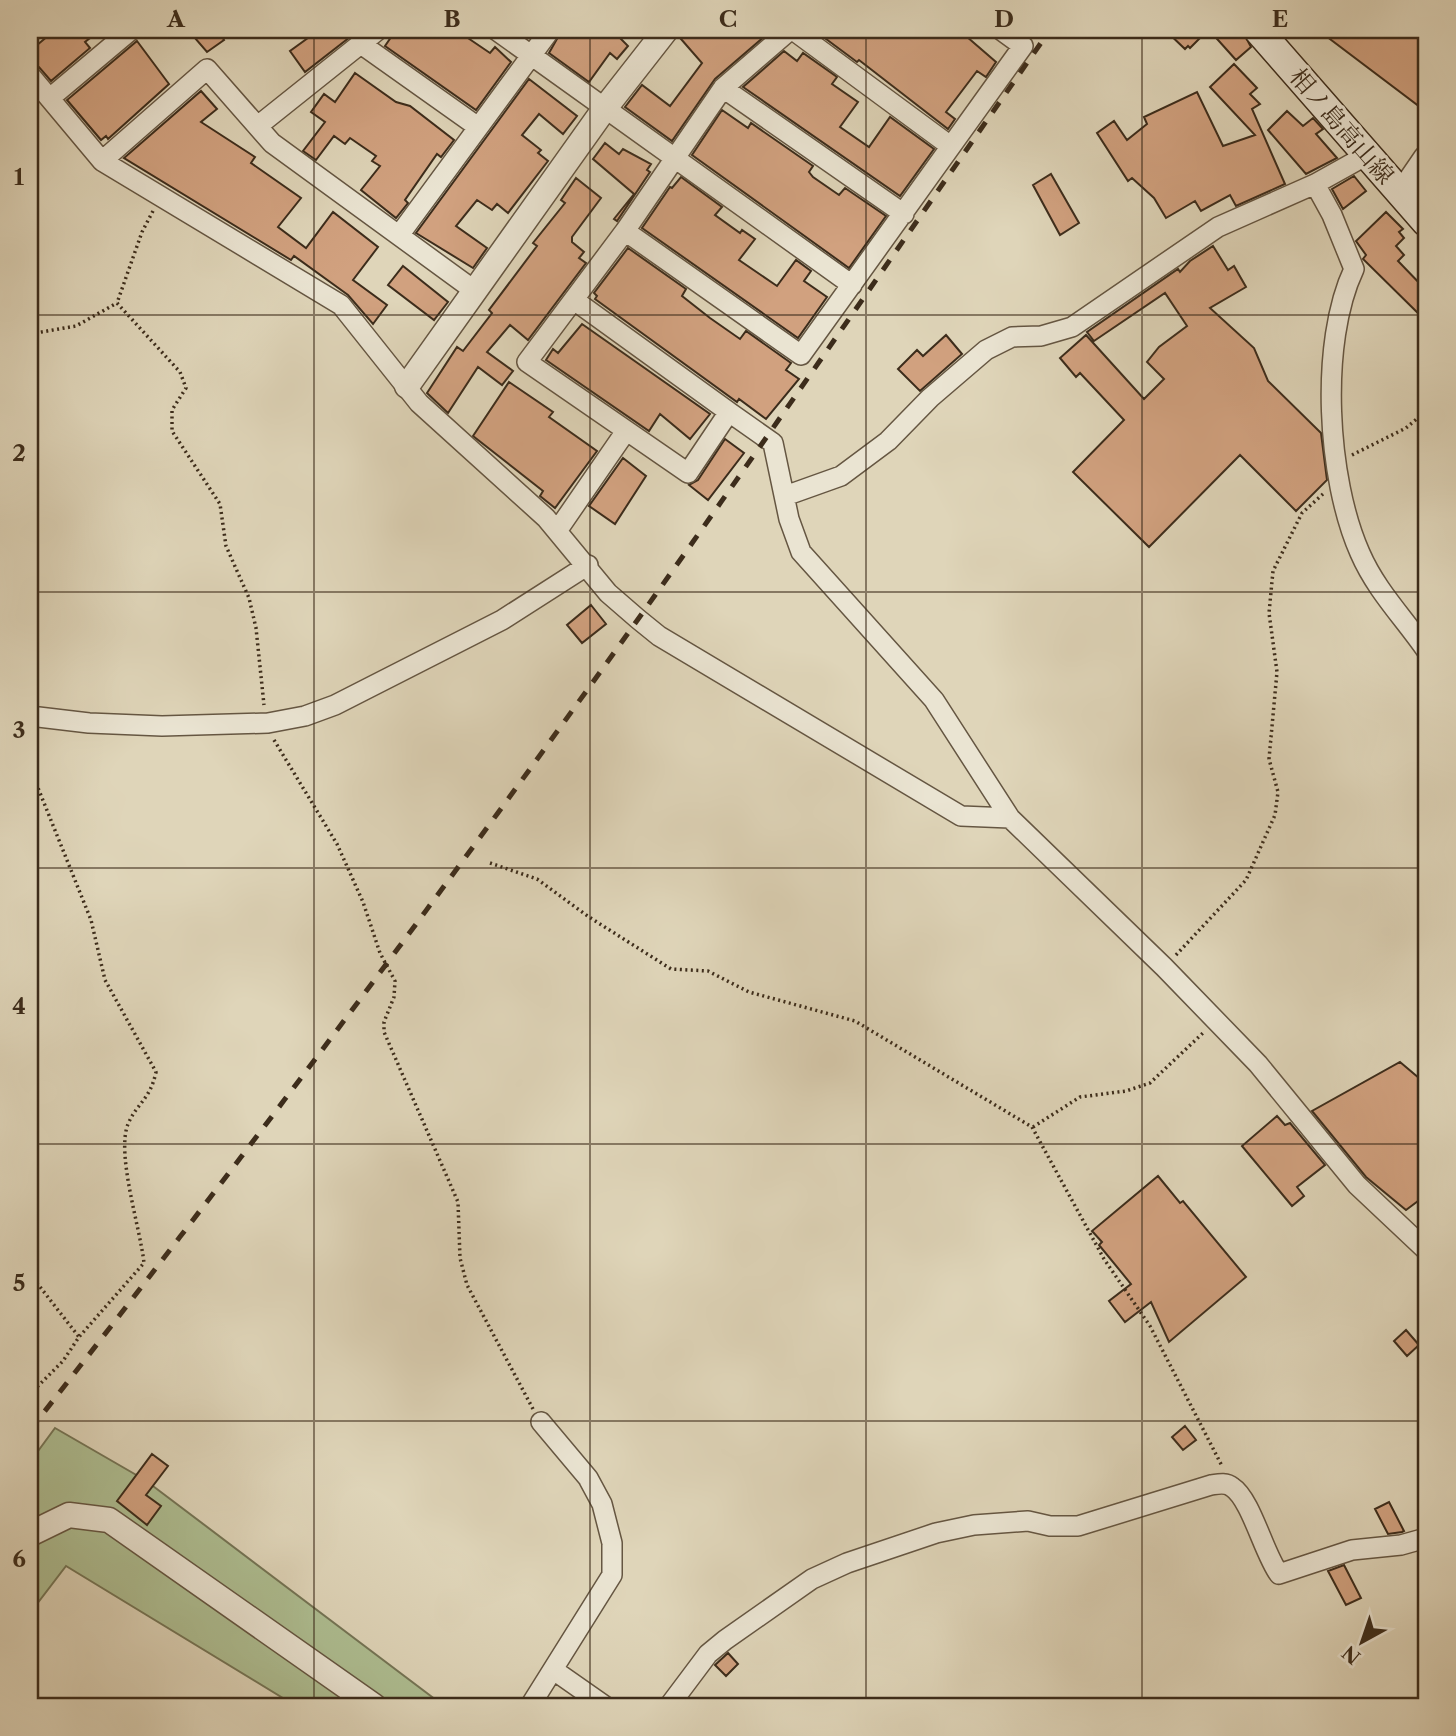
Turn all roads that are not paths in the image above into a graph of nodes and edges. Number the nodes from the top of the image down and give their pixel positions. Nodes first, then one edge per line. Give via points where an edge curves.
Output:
1 (131, 30) edge
2 (378, 30) edge
3 (496, 30) edge
4 (550, 30) edge
5 (666, 30) edge
6 (791, 30) edge
7 (1001, 30) edge
8 (1258, 30) edge
9 (360, 44) junction
10 (531, 54) junction
11 (30, 75) edge
12 (723, 88) junction
13 (50, 98) junction
14 (605, 108) junction
15 (260, 125) junction
16 (478, 127) junction
17 (949, 145) junction
18 (1367, 156) junction
19 (675, 158) junction
20 (1426, 158) edge
21 (102, 161) junction
22 (1315, 184) junction
23 (1402, 193) junction
24 (904, 214) junction
25 (1426, 222) edge
26 (625, 230) junction
27 (400, 234) junction
28 (852, 285) junction
29 (475, 291) junction
30 (574, 300) junction
31 (407, 386) junction
32 (729, 412) junction
33 (626, 431) junction
34 (785, 496) junction
35 (557, 531) junction
36 (588, 565) junction
37 (1426, 650) edge
38 (30, 716) edge
39 (1010, 818) junction
40 (1426, 1250) edge
41 (541, 1422) road end
42 (30, 1534) edge
43 (1426, 1538) edge
44 (555, 1671) junction
45 (374, 1706) edge
46 (530, 1706) edge
47 (606, 1706) edge
48 (669, 1706) edge

1 - 13 street
2 - 9 street
3 - 10 street
4 - 10 street
5 - 14 street
6 - 12 street
6 - 17 street
7 - 17 street via 1023,46
8 - 18 main road, 相ノ島高山線
9 - 15 street
9 - 16 street
10 - 14 street
10 - 16 street
11 - 13 street
12 - 19 street
12 - 24 street
13 - 21 street
14 - 19 street
14 - 29 street
15 - 21 street via 207,69
15 - 27 street via 272,143
16 - 27 street
17 - 24 street
18 - 22 street
18 - 23 main road, 相ノ島高山線
19 - 26 street
19 - 28 street
20 - 23 street
21 - 31 street via 341,305
22 - 34 street via 1218,227 1072,327 1041,336 1012,337 986,350 851,469
22 - 37 street via 1354,269 1343,297 1334,357 1336,472 1360,552 1390,606
23 - 25 main road, 相ノ島高山線
24 - 28 street
26 - 28 street via 801,355
26 - 30 street
27 - 29 street
29 - 31 street
30 - 32 street
30 - 33 street via 527,362
31 - 35 street via 419,403
32 - 33 street via 688,473
32 - 34 street via 773,443
33 - 35 street
34 - 39 street via 801,551 934,699
35 - 36 street
36 - 38 street via 502,620 335,705 268,723 162,726
36 - 39 street via 608,593 659,636 961,816
39 - 40 street via 1258,1064 1357,1185
41 - 44 street via 588,1478 602,1504 612,1543 612,1575
42 - 45 street via 69,1514 109,1520
43 - 48 street via 1352,1550 1279,1574 1243,1501 1225,1483 1078,1526 1028,1521 936,1533 812,1579 708,1654
44 - 46 street
44 - 47 street

